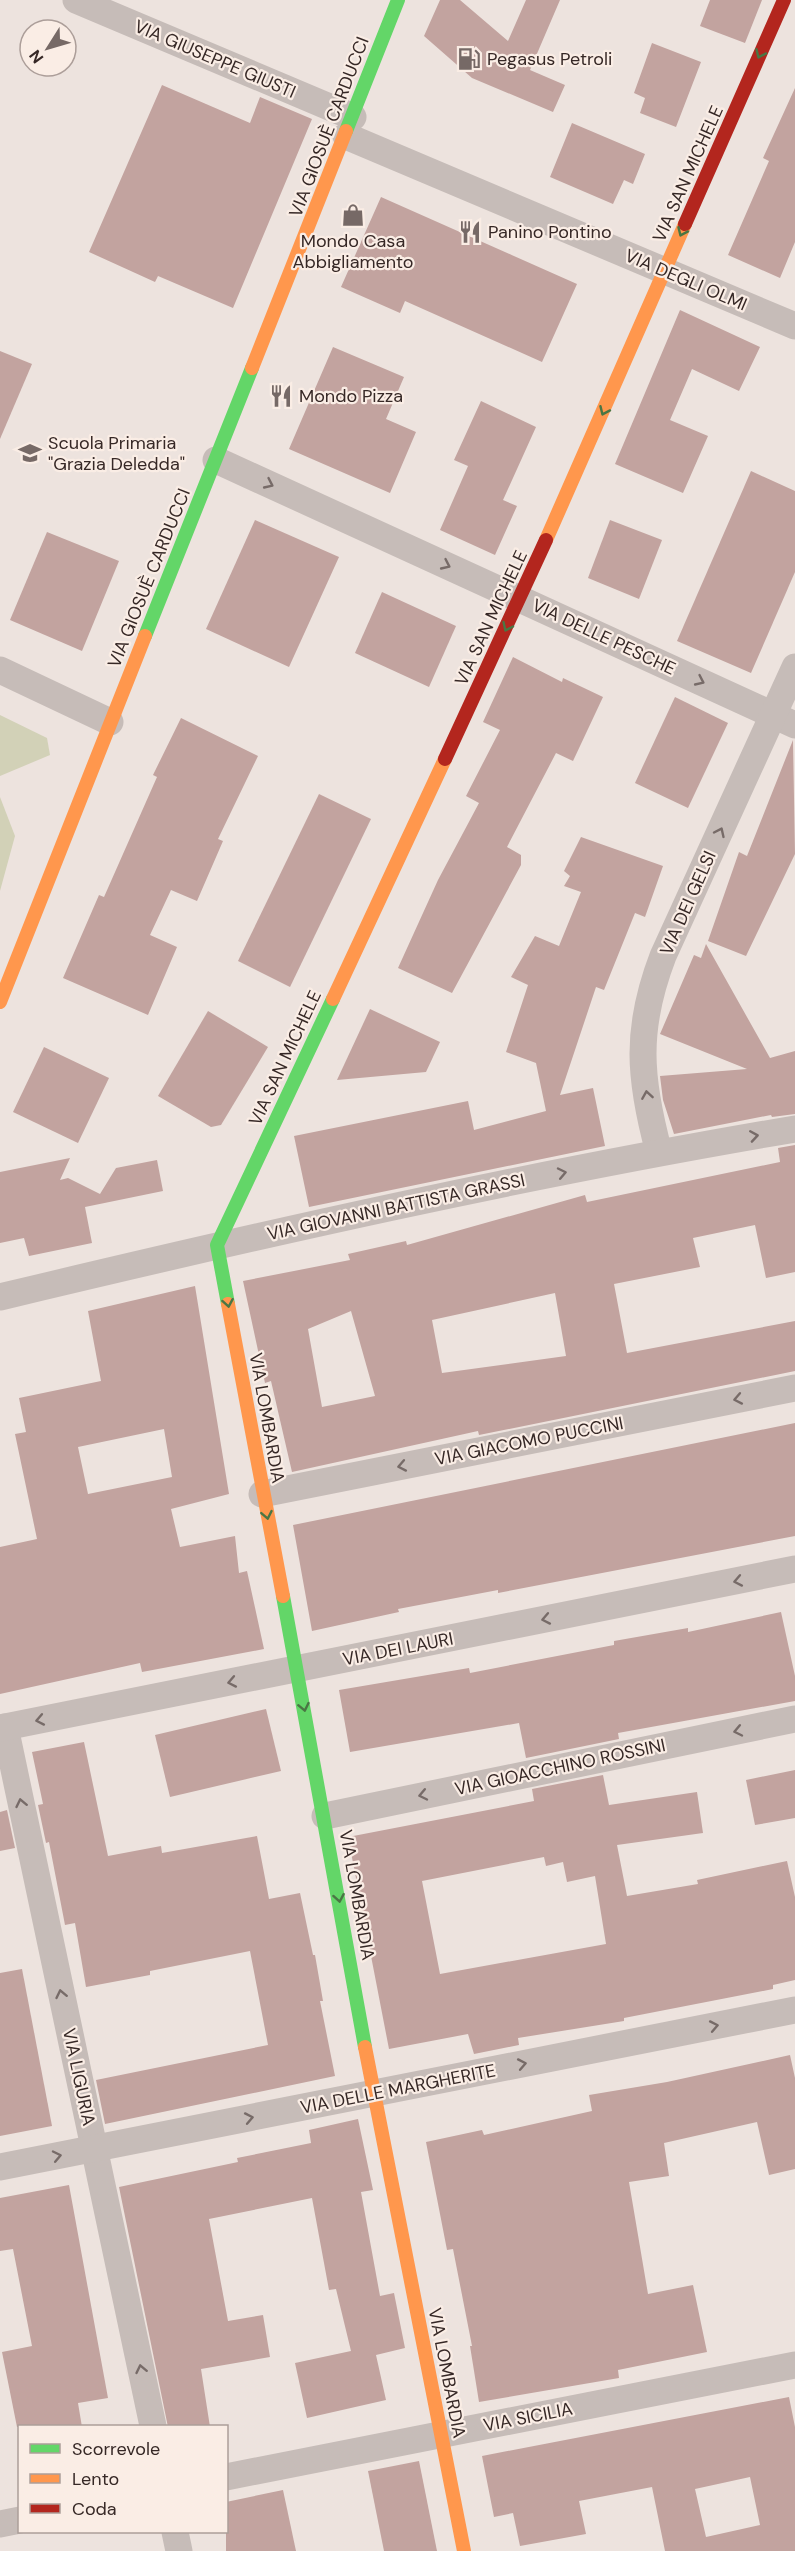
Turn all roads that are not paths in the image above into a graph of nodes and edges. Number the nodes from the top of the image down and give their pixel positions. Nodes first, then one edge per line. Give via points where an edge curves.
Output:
1 (76, 0) edge
2 (398, 0) edge
3 (784, 0) edge
4 (350, 127) junction
5 (665, 271) junction
6 (795, 326) edge
7 (216, 460) junction
8 (520, 599) junction
9 (795, 667) edge
10 (0, 670) edge
11 (784, 720) edge
12 (110, 722) junction
13 (0, 1002) edge
14 (795, 1130) edge
15 (659, 1152) junction
16 (217, 1245) junction
17 (0, 1297) edge
18 (795, 1388) edge
19 (262, 1494) junction
20 (795, 1569) edge
21 (296, 1669) junction
22 (795, 1719) edge
23 (2, 1728) edge
24 (325, 1816) junction
25 (795, 2010) edge
26 (374, 2094) junction
27 (94, 2148) junction
28 (0, 2168) edge
29 (795, 2364) edge
30 (153, 2425) edge
31 (441, 2435) junction
32 (228, 2477) edge
33 (18, 2520) edge
34 (0, 2524) edge
35 (175, 2533) edge
36 (179, 2551) edge
37 (464, 2551) edge

1 - 4 street, VIA GIUSEPPE GIUSTI
2 - 4 street, VIA GIOSUÈ CARDUCCI
3 -> 5 street, VIA SAN MICHELE
4 - 5 street, VIA DEGLI OLMI
4 - 7 street, VIA GIOSUÈ CARDUCCI
5 - 6 street, VIA DEGLI OLMI
5 -> 8 street, VIA SAN MICHELE
7 -> 8 street, VIA DELLE PESCHE
7 - 12 street, VIA GIOSUÈ CARDUCCI
8 -> 11 street, VIA DELLE PESCHE
8 -> 16 street, VIA SAN MICHELE
9 - 11 street, VIA DEI GELSI
10 - 12 street
15 -> 11 street, VIA DEI GELSI via 643,1066 647,1001 663,956
12 - 13 street, VIA GIOSUÈ CARDUCCI
15 -> 14 street, VIA GIOVANNI BATTISTA GRASSI
16 -> 15 street, VIA GIOVANNI BATTISTA GRASSI
16 - 17 street, VIA GIOVANNI BATTISTA GRASSI
16 -> 19 street, VIA LOMBARDIA
18 -> 19 street, VIA GIACOMO PUCCINI
19 -> 21 street, VIA LOMBARDIA
20 -> 21 street, VIA DEI LAURI
21 -> 23 street, VIA DEI LAURI
21 -> 24 street, VIA LOMBARDIA
22 -> 24 street, VIA GIOACCHINO ROSSINI
27 -> 23 street, VIA LIGURIA
24 -> 26 street, VIA LOMBARDIA
26 -> 25 street, VIA DELLE MARGHERITE
27 -> 26 street, VIA DELLE MARGHERITE
26 - 31 street, VIA LOMBARDIA
28 -> 27 street, VIA DELLE MARGHERITE
30 -> 27 street, VIA LIGURIA
29 - 31 street, VIA SICILIA
31 - 32 street, VIA SICILIA
31 - 37 street, VIA LOMBARDIA
33 - 34 street
35 - 36 street

